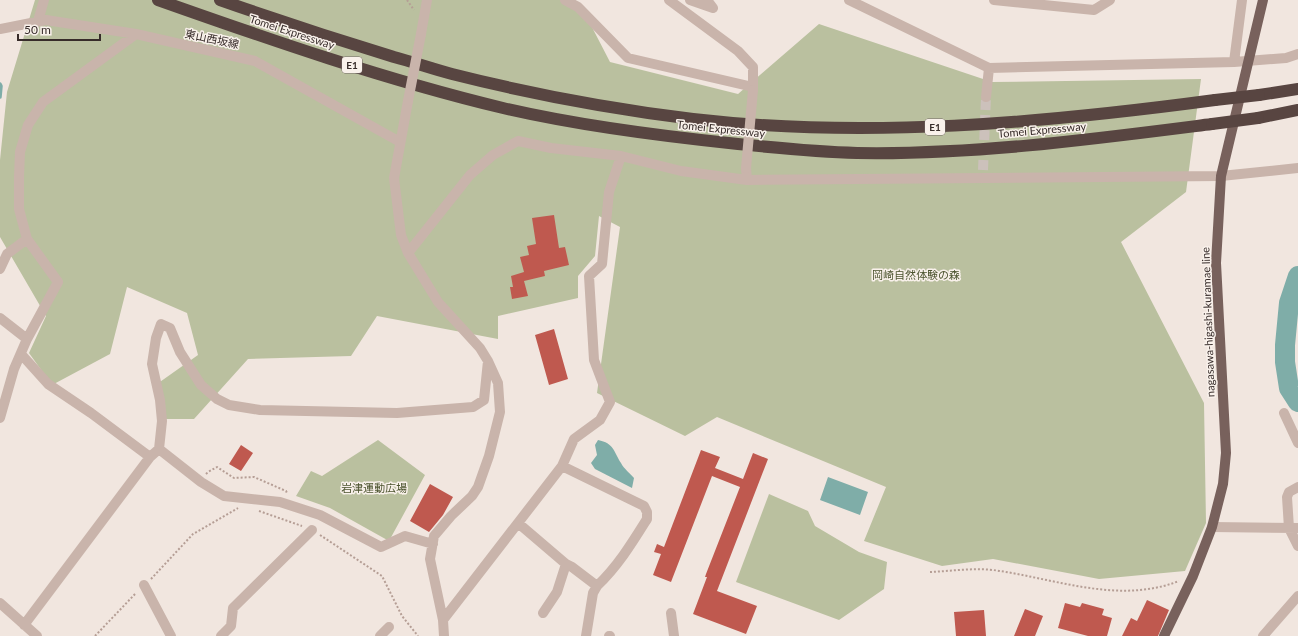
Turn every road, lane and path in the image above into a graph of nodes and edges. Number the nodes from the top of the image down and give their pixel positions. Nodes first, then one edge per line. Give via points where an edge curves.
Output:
1 (44, 0) edge
2 (158, 0) edge
3 (220, 0) edge
4 (427, 0) edge
5 (565, 0) edge
6 (669, 0) edge
7 (690, 0) edge
8 (707, 0) edge
9 (849, 0) edge
10 (994, 0) edge
11 (1110, 0) edge
12 (1242, 0) edge
13 (1263, 0) edge
14 (38, 21) junction
15 (0, 29) edge
16 (136, 34) junction
17 (1298, 54) edge
18 (1248, 61) junction
19 (1234, 62) junction
20 (989, 68) junction
21 (753, 88) junction
22 (1298, 89) edge
23 (986, 97) tunnel mouth
24 (1298, 110) edge
25 (400, 142) junction
26 (621, 156) junction
27 (1298, 168) edge
28 (1221, 176) junction
29 (747, 180) junction
30 (27, 239) junction
31 (408, 253) junction
32 (0, 269) edge
33 (0, 318) edge
34 (27, 339) junction
35 (21, 354) junction
36 (488, 361) junction
37 (1284, 413) dead end
38 (0, 418) edge
39 (1298, 443) edge
40 (159, 449) junction
41 (150, 457) junction
42 (562, 466) junction
43 (201, 482) junction
44 (1298, 487) edge
45 (242, 505) dead end
46 (293, 506) junction
47 (256, 510) dead end
48 (518, 523) junction
49 (1212, 527) junction
50 (1294, 528) edge
51 (312, 530) junction
52 (433, 544) junction
53 (1298, 546) edge
54 (566, 564) junction
55 (930, 572) dead end
56 (1193, 576) junction
57 (144, 585) junction
58 (598, 586) junction
59 (1298, 596) edge
60 (0, 603) edge
61 (544, 613) dead end
62 (671, 613) dead end
63 (443, 620) junction
64 (24, 625) junction
65 (389, 628) dead end
66 (36, 636) edge
67 (95, 636) edge
68 (171, 636) edge
69 (221, 636) edge
70 (380, 636) edge
71 (418, 636) edge
72 (444, 636) edge
73 (586, 636) edge
74 (674, 636) edge
75 (1164, 636) edge
76 (1263, 636) edge

1 - 14 street
2 - 24 highway, Tomei Expressway / E1, bridge via 317,55 504,108 654,135 773,148 855,153 933,153 1131,134 1258,118
3 - 22 highway, Tomei Expressway / E1, bridge via 451,74 619,109 774,126 885,128 1027,121 1132,111
4 - 25 street, bridge
5 - 21 street via 578,7 628,58
6 - 21 street via 738,51 753,67
7 - 8 street via 713,8
9 - 20 street
10 - 11 street via 1094,10
12 - 19 street
13 - 18 main road, nagasawa-higashi-kuramae line
14 - 15 street, 東山西坂線
14 - 16 street, 東山西坂線 via 46,20
16 - 25 street, 東山西坂線 via 255,61
16 - 30 street via 42,102 28,125 20,152 19,177 19,209
17 - 18 street via 1286,58
18 - 19 street
18 - 28 main road, nagasawa-higashi-kuramae line
19 - 20 street
20 - 23 street
21 - 29 street, bridge
25 - 31 street via 394,178 402,235
26 - 29 street via 681,171
26 - 31 street via 550,148 518,141 493,155 470,175
26 - 42 street via 609,192 602,264 589,276 594,360 610,402 600,420 574,439
27 - 28 street
28 - 29 street via 982,174
28 - 49 main road, nagasawa-higashi-kuramae line via 1216,263 1226,453 1223,484
30 - 32 street via 7,254
30 - 34 street via 58,282
31 - 36 street via 438,302 480,348
33 - 34 street
34 - 35 street
35 - 38 street
35 - 41 street via 48,384
36 - 40 street via 484,400 473,407 397,413 260,410 229,405 217,399 201,385 180,352 170,328 161,324 152,364 162,421
36 - 52 street via 498,383 500,412 489,456 478,487 434,536
37 - 39 street
40 - 41 street
40 - 43 street
41 - 64 street
42 - 48 street
42 - 58 street via 644,506 647,512 647,519 625,555
43 - 46 street via 224,496 280,502
43 - 46 path via 208,472 217,467 234,478 254,477 286,491
44 - 50 street via 1289,492 1287,497
45 - 57 path via 193,534
46 - 52 street via 320,515 381,547 405,536
47 - 51 path
48 - 54 street
48 - 63 street
49 - 50 street
49 - 56 main road, nagasawa-higashi-kuramae line
50 - 53 street
51 - 69 street via 233,608 231,626
51 - 71 path via 382,576 402,616
52 - 63 street via 430,559
54 - 58 street
54 - 61 street via 557,592
55 - 56 path via 998,571 1093,589 1134,591 1163,587
56 - 75 main road, nagasawa-higashi-kuramae line
57 - 67 path
57 - 68 street
58 - 73 street via 593,593
59 - 76 street
60 - 64 street
62 - 74 street
63 - 72 street
64 - 66 street
65 - 70 street

